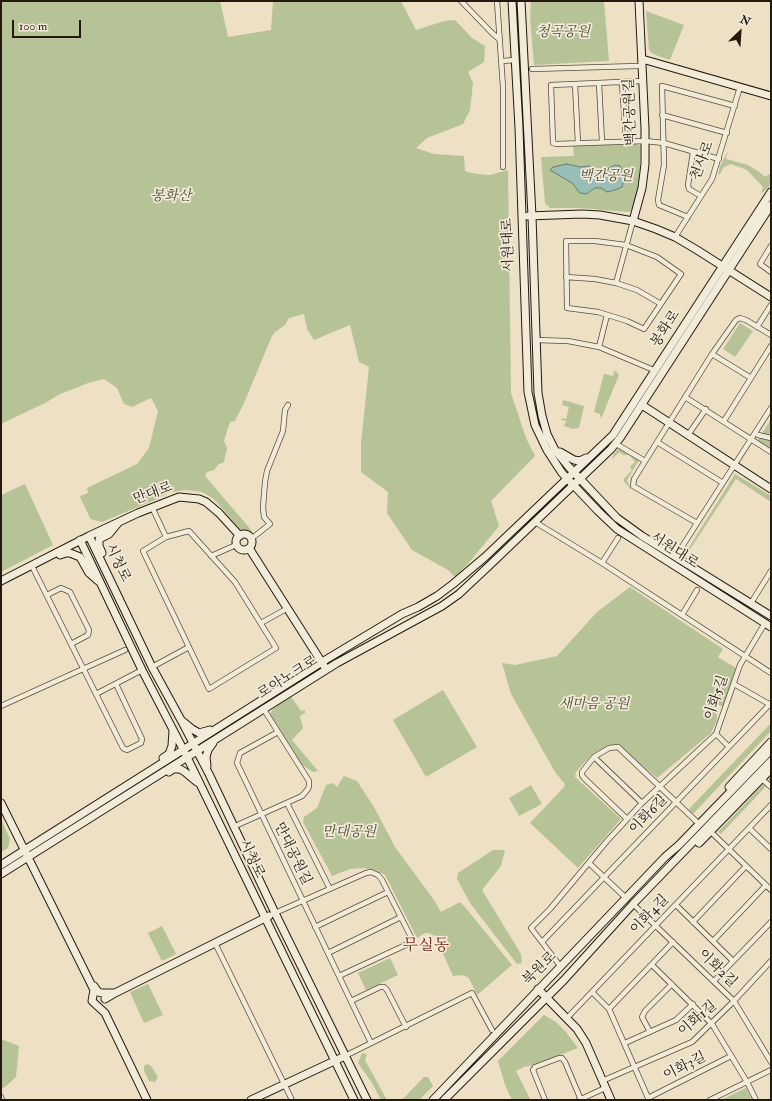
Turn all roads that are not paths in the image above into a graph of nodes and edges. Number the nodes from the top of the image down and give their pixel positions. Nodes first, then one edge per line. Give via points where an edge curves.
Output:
1 (461, 1) edge
2 (497, 1) edge
3 (512, 1) edge
4 (521, 1) edge
5 (639, 1) edge
6 (500, 40) junction
7 (524, 59) junction
8 (642, 59) junction
9 (515, 60) junction
10 (502, 61) junction
11 (638, 66) dead end
12 (532, 69) dead end
13 (643, 81) junction
14 (599, 83) junction
15 (622, 83) junction
16 (575, 84) junction
17 (740, 87) junction
18 (771, 96) edge
19 (735, 106) junction
20 (662, 115) junction
21 (727, 133) junction
22 (626, 141) junction
23 (645, 141) junction
24 (602, 142) junction
25 (578, 143) junction
26 (664, 143) junction
27 (694, 152) junction
28 (719, 160) junction
29 (503, 167) dead end
30 (771, 192) edge
31 (701, 196) junction
32 (771, 205) edge
33 (532, 216) junction
34 (521, 217) junction
35 (688, 217) junction
36 (633, 221) junction
37 (675, 238) junction
38 (626, 245) junction
39 (771, 246) edge
40 (726, 268) junction
41 (771, 272) edge
42 (566, 277) junction
43 (616, 283) junction
44 (771, 297) edge
45 (661, 304) junction
46 (771, 305) edge
47 (607, 315) junction
48 (757, 327) junction
49 (771, 335) edge
50 (535, 340) junction
51 (771, 346) edge
52 (599, 347) junction
53 (712, 354) junction
54 (658, 372) junction
55 (751, 378) junction
56 (686, 397) junction
57 (288, 405) dead end
58 (642, 405) junction
59 (771, 408) edge
60 (706, 409) junction
61 (724, 421) junction
62 (669, 422) junction
63 (690, 432) dead end
64 (758, 435) dead end
65 (771, 438) edge
66 (752, 439) junction
67 (657, 442) junction
68 (618, 445) dead end
69 (556, 450) junction
70 (595, 452) junction
71 (771, 452) edge
72 (645, 461) junction
73 (735, 465) junction
74 (574, 472) junction
75 (567, 479) junction
76 (579, 479) junction
77 (723, 483) junction
78 (573, 485) junction
79 (771, 489) edge
80 (152, 507) junction
81 (121, 520) junction
82 (535, 522) junction
83 (697, 524) junction
84 (89, 536) junction
85 (240, 536) junction
86 (166, 537) junction
87 (251, 538) junction
88 (618, 538) dead end
89 (80, 540) junction
90 (236, 545) junction
91 (249, 548) junction
92 (211, 556) junction
93 (676, 556) junction
94 (49, 557) junction
95 (485, 557) junction
96 (492, 563) junction
97 (602, 563) junction
98 (32, 566) junction
99 (771, 571) edge
100 (109, 577) junction
101 (1, 581) edge
102 (101, 584) junction
103 (697, 590) dead end
104 (47, 595) junction
105 (751, 603) junction
106 (288, 608) junction
107 (745, 611) junction
108 (682, 615) junction
109 (771, 616) edge
110 (261, 624) junction
111 (768, 625) edge
112 (71, 644) junction
113 (189, 647) junction
114 (125, 650) dead end
115 (745, 656) junction
116 (322, 662) junction
117 (152, 667) junction
118 (84, 669) junction
119 (326, 669) junction
120 (142, 670) junction
121 (771, 673) edge
122 (116, 684) junction
123 (734, 684) junction
124 (96, 694) junction
125 (770, 704) edge
126 (1, 706) edge
127 (263, 708) junction
128 (181, 720) junction
129 (173, 730) junction
130 (220, 732) junction
131 (278, 732) junction
132 (716, 734) junction
133 (771, 742) edge
134 (193, 743) junction
135 (729, 747) junction
136 (183, 749) junction
137 (771, 750) edge
138 (197, 751) junction
139 (187, 757) junction
140 (594, 757) junction
141 (771, 761) edge
142 (154, 768) junction
143 (771, 769) edge
144 (159, 774) junction
145 (209, 774) junction
146 (762, 779) junction
147 (200, 784) junction
148 (659, 786) junction
149 (771, 787) edge
150 (676, 802) junction
151 (1, 803) edge
152 (287, 803) junction
153 (642, 803) junction
154 (771, 805) edge
155 (262, 815) junction
156 (627, 819) junction
157 (696, 822) junction
158 (233, 827) junction
159 (749, 828) junction
160 (711, 832) junction
161 (770, 845) edge
162 (728, 849) junction
163 (23, 850) junction
164 (666, 857) junction
165 (27, 858) junction
166 (589, 863) junction
167 (674, 863) junction
168 (1, 865) edge
169 (746, 866) junction
170 (1, 874) edge
171 (604, 877) junction
172 (766, 885) junction
173 (330, 889) junction
174 (771, 890) edge
175 (388, 892) junction
176 (626, 898) junction
177 (303, 901) junction
178 (633, 904) junction
179 (676, 905) junction
180 (275, 913) junction
181 (401, 917) junction
182 (266, 918) junction
183 (692, 922) junction
184 (771, 922) edge
185 (656, 925) junction
186 (315, 927) junction
187 (713, 941) junction
188 (542, 942) junction
189 (674, 942) junction
190 (216, 943) junction
191 (328, 953) junction
192 (733, 961) junction
193 (771, 961) edge
194 (652, 965) junction
195 (561, 966) junction
196 (339, 976) junction
197 (714, 981) junction
198 (672, 984) junction
199 (538, 989) junction
200 (592, 992) junction
201 (101, 996) junction
202 (546, 998) junction
203 (351, 1001) junction
204 (734, 1001) junction
205 (693, 1004) junction
206 (97, 1006) junction
207 (609, 1009) junction
208 (105, 1013) junction
209 (567, 1018) junction
210 (712, 1024) junction
211 (406, 1026) junction
212 (492, 1030) dead end
213 (650, 1032) junction
214 (371, 1043) junction
215 (625, 1043) junction
216 (345, 1056) junction
217 (732, 1056) junction
218 (334, 1061) junction
219 (771, 1062) edge
220 (636, 1068) junction
221 (771, 1070) edge
222 (747, 1082) junction
223 (284, 1084) junction
224 (604, 1085) junction
225 (649, 1099) edge
226 (147, 1100) edge
227 (251, 1100) edge
228 (292, 1100) edge
229 (354, 1100) edge
230 (367, 1100) edge
231 (433, 1100) edge
232 (444, 1100) edge
233 (545, 1100) edge
234 (580, 1100) edge
235 (611, 1100) edge
236 (710, 1100) edge
237 (756, 1100) edge

1 - 6 street
2 - 6 street
3 - 9 street, 서원대로
4 - 7 street, 서원대로
5 - 8 street, 백간공원길
6 - 10 street
7 - 9 street
7 - 33 street, 서원대로
8 - 13 street, 백간공원길
8 - 17 street
9 - 10 street
9 - 34 street, 서원대로
10 - 29 street
11 - 12 street
13 - 15 street
13 - 23 street, 백간공원길
14 - 15 street
14 - 16 street
14 - 24 street
15 - 22 street
16 - 25 street
16 - 25 street via 551,85 553,143
17 - 18 street
17 - 19 street, 천사로
19 - 20 street via 662,86
19 - 21 street, 천사로
20 - 21 street
20 - 26 street
21 - 28 street, 천사로
22 - 23 street
22 - 24 street
23 - 26 street
23 - 36 street, 백간공원길 via 643,181
24 - 25 street
26 - 27 street
26 - 35 street via 659,205
27 - 28 street
27 - 31 street via 688,185 689,189
28 - 31 street, 천사로 via 712,179
30 - 40 street, 봉화로
31 - 35 street, 천사로
32 - 40 street, 봉화로
33 - 34 street
33 - 36 street via 588,214
33 - 50 street, 서원대로
34 - 75 street, 서원대로 via 528,392 538,432
35 - 37 street, 천사로
36 - 37 street
36 - 38 street
37 - 40 street
38 - 42 street via 566,241
38 - 43 street
38 - 45 street via 657,257 681,274
39 - 41 street via 760,264
40 - 44 street
40 - 54 street, 봉화로
42 - 43 street
42 - 47 street via 567,308
43 - 45 street via 641,292
45 - 47 street via 644,329
46 - 48 street
47 - 52 street
48 - 49 street
48 - 53 street via 740,318 736,320
50 - 52 street via 568,341
50 - 69 street, 서원대로 via 540,408 547,434
51 - 55 street
52 - 54 street
53 - 55 street
53 - 56 street
54 - 58 street, 봉화로
54 - 70 street, 봉화로 via 613,435
55 - 61 street
56 - 60 street
56 - 62 street
57 - 87 street via 285,410 283,431 265,482 264,517 270,524
58 - 62 street
58 - 76 street, 봉화로 via 620,438
59 - 66 street, 서원대로
60 - 61 street
60 - 63 street
61 - 66 street
62 - 67 street
62 - 73 street
64 - 65 street
66 - 71 street
66 - 73 street, 서원대로
67 - 72 street
67 - 77 street
68 - 72 street
69 - 70 street via 570,459 580,461
69 - 74 street, 서원대로
70 - 74 street, 봉화로
72 - 83 street via 633,486
73 - 77 street, 서원대로
73 - 79 street
74 - 75 street, 봉화로
74 - 76 street, 서원대로
75 - 78 street, 서원대로
75 - 95 street, 로아노크로
76 - 78 street, 봉화로
76 - 93 street, 서원대로 via 617,518
77 - 83 street, 서원대로
78 - 82 street, 로아노크로
78 - 107 street, 서원대로 via 617,529
80 - 81 street, 만대로
80 - 85 street, 만대로 via 179,497 199,499 219,512
80 - 86 street
81 - 84 street, 만대로
81 - 100 street via 98,542
82 - 96 street, 로아노크로
82 - 97 street
83 - 93 street, 서원대로
84 - 89 street, 만대로
84 - 100 street, 시청로
85 - 87 street via 246,535
85 - 90 street
86 - 92 street via 189,531
86 - 113 street via 143,551
87 - 91 street
88 - 97 street
89 - 94 street
89 - 102 street, 시청로
90 - 91 street via 241,550
90 - 92 street
91 - 106 street
92 - 110 street via 235,582
93 - 105 street, 서원대로
94 - 98 street
94 - 102 street via 66,553 75,554
95 - 96 street
95 - 116 street, 로아노크로 via 437,596
96 - 119 street, 로아노크로 via 442,606
97 - 108 street
98 - 101 street
98 - 104 street
99 - 105 street
100 - 117 street, 시청로
102 - 120 street, 시청로
103 - 108 street
104 - 112 street
104 - 112 street via 61,588 70,592 89,630 88,635
105 - 107 street
105 - 109 street, 서원대로
106 - 110 street
106 - 116 street
107 - 111 street, 서원대로
108 - 115 street
110 - 113 street via 276,648 209,689
111 - 115 street, 이화5길
112 - 118 street
113 - 117 street
114 - 118 street
115 - 121 street
115 - 123 street, 이화5길
116 - 119 street
116 - 130 street, 로아노크로
117 - 128 street, 시청로
118 - 124 street
118 - 126 street
119 - 127 street, 로아노크로
120 - 122 street
120 - 129 street, 시청로
122 - 124 street
122 - 124 street via 142,739 141,743 127,750 123,748
123 - 125 street
123 - 132 street, 이화5길
125 - 135 street, 이화6길
127 - 130 street, 로아노크로
127 - 131 street
128 - 130 street via 199,733
128 - 134 street, 시청로
129 - 136 street, 시청로
129 - 142 street via 169,754
130 - 134 street, 로아노크로
130 - 138 street, 로아노크로
130 - 145 street via 206,757
131 - 152 street via 309,781 308,789 302,796
131 - 155 street, 만대공원길 via 240,753 236,763
132 - 135 street
132 - 148 street, 이화5길
133 - 157 street, 북원로
134 - 136 street, 로아노크로
134 - 138 street, 시청로
135 - 150 street, 이화6길
136 - 139 street, 시청로
136 - 142 street
137 - 164 street, 북원로
138 - 139 street, 로아노크로
138 - 145 street, 시청로
139 - 144 street, 로아노크로
139 - 147 street, 시청로
140 - 148 street via 609,748 618,747
140 - 153 street
140 - 156 street via 582,772 584,778
141 - 167 street, 북원로
142 - 163 street
143 - 146 street, 북원로
144 - 147 street via 180,769
144 - 165 street, 로아노크로
145 - 158 street, 시청로
146 - 149 street
146 - 160 street, 북원로
147 - 182 street, 시청로
148 - 150 street
148 - 153 street, 이화5길
150 - 157 street
150 - 171 street, 이화6길
151 - 163 street
152 - 155 street, 만대공원길
152 - 173 street, 만대공원길
153 - 156 street, 이화5길
154 - 159 street, 이화4길
155 - 158 street
155 - 177 street, 만대공원길
156 - 166 street, 이화5길
157 - 164 street, 북원로
158 - 180 street, 시청로
159 - 161 street
159 - 162 street, 이화4길
160 - 162 street
160 - 167 street, 북원로
162 - 169 street
162 - 179 street, 이화4길
163 - 165 street
163 - 168 street
164 - 176 street, 북원로
165 - 170 street, 로아노크로
165 - 201 street via 86,976
166 - 171 street
166 - 188 street, 이화5길 via 550,910 531,928
167 - 178 street, 북원로
169 - 172 street
169 - 183 street
171 - 176 street
171 - 188 street, 이화6길
172 - 174 street
172 - 187 street
173 - 175 street, 만대공원길 via 370,872 378,875
173 - 177 street, 만대공원길
175 - 181 street, 만대공원길
175 - 186 street
176 - 178 street
176 - 195 street, 북원로
177 - 180 street, 만대공원길
177 - 186 street, 만대공원길
178 - 185 street, 이화2길
178 - 202 street, 북원로
179 - 183 street
179 - 185 street, 이화4길
180 - 182 street
180 - 216 street, 시청로
181 - 191 street
181 - 196 street, 만대공원길 via 411,937 410,943
182 - 190 street
182 - 218 street, 시청로
183 - 187 street
184 - 192 street, 이화1길
185 - 189 street, 이화2길
185 - 200 street, 이화4길
186 - 191 street, 만대공원길
187 - 192 street
188 - 195 street, 이화5길
189 - 194 street
189 - 197 street, 이화2길
190 - 201 street via 115,993
190 - 223 street
191 - 196 street, 만대공원길
192 - 197 street, 이화1길
193 - 204 street, 이화1길
194 - 198 street
194 - 207 street
195 - 199 street, 북원로
196 - 203 street, 만대공원길
197 - 204 street, 이화2길
198 - 205 street
198 - 213 street via 642,1016
199 - 202 street
199 - 231 street, 북원로
200 - 207 street, 이화3길
200 - 209 street, 이화4길
201 - 206 street via 101,1005
201 - 206 street via 92,997
201 - 208 street
202 - 209 street
202 - 232 street, 북원로
203 - 211 street via 384,987
203 - 214 street, 만대공원길
204 - 210 street, 이화1길
204 - 219 street, 이화2길
205 - 210 street
205 - 213 street via 676,1020
206 - 208 street
207 - 215 street, 이화3길
208 - 226 street
209 - 224 street via 586,1043
210 - 217 street
210 - 220 street, 이화1길 via 692,1042
211 - 212 street via 472,993
211 - 214 street
213 - 215 street
214 - 216 street
215 - 220 street, 이화3길
216 - 218 street
216 - 230 street, 시청로
217 - 222 street
217 - 225 street, 이화3길
218 - 223 street
218 - 229 street, 시청로
220 - 224 street, 이화1길
220 - 225 street, 이화3길
221 - 222 street
222 - 236 street
222 - 237 street
223 - 227 street
223 - 228 street
224 - 234 street, 이화1길
224 - 235 street
233 - 234 street via 533,1070 535,1067 562,1058

